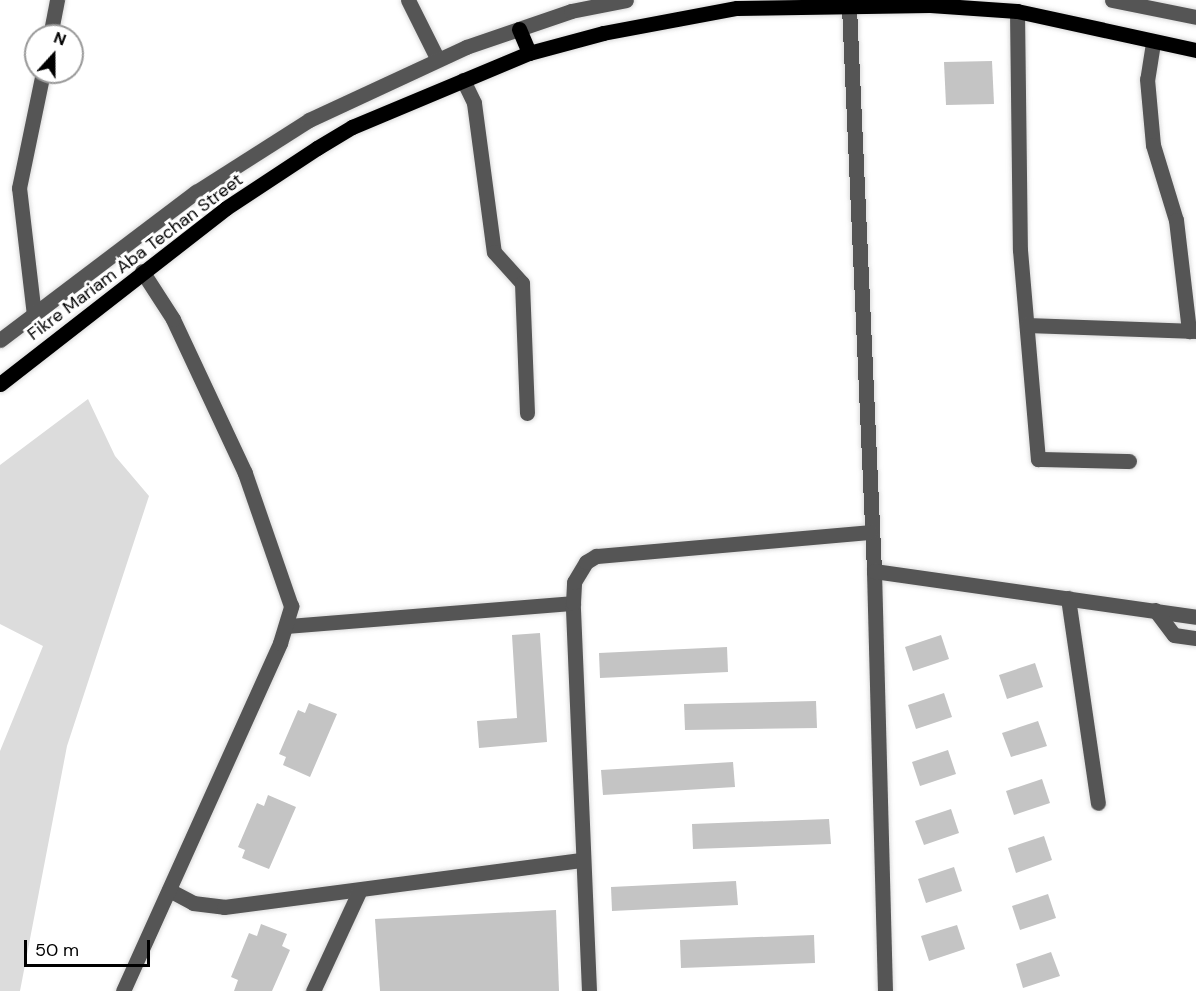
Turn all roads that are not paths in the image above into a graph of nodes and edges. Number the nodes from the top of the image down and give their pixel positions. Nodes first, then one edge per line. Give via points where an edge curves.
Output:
1 (57, 0) edge
2 (408, 0) edge
3 (626, 0) edge
4 (1112, 0) edge
5 (568, 5) edge
6 (849, 7) junction
7 (1017, 11) junction
8 (1196, 18) edge
9 (52, 24) edge
10 (519, 29) junction
11 (1153, 43) junction
12 (1196, 50) edge
13 (529, 53) junction
14 (437, 58) junction
15 (464, 80) junction
16 (41, 84) edge
17 (142, 271) junction
18 (34, 315) junction
19 (1027, 325) junction
20 (1192, 331) edge
21 (0, 340) edge
22 (0, 384) edge
23 (527, 413) dead end
24 (1129, 461) dead end
25 (870, 532) junction
26 (874, 571) junction
27 (1068, 598) junction
28 (573, 603) junction
29 (1155, 610) junction
30 (1196, 617) edge
31 (287, 626) junction
32 (1196, 638) edge
33 (1098, 802) dead end
34 (584, 861) junction
35 (169, 890) junction
36 (359, 891) junction
37 (123, 991) edge
38 (313, 991) edge
39 (589, 991) edge
40 (885, 991) edge

1 - 9 street
2 - 14 street
3 - 5 street
4 - 8 street
5 - 10 street
6 - 7 main road, Fikre Mariam Aba Techan Street via 930,4
6 - 13 main road, Fikre Mariam Aba Techan Street via 737,8 603,33
6 - 25 street
7 - 11 main road, Fikre Mariam Aba Techan Street
7 - 19 street via 1020,250
10 - 13 main road
10 - 14 street
11 - 12 main road, Fikre Mariam Aba Techan Street
11 - 20 street via 1147,79 1153,145 1176,220
13 - 15 main road, Fikre Mariam Aba Techan Street
14 - 18 street via 309,120 196,192
15 - 17 main road, Fikre Mariam Aba Techan Street via 352,128 317,148
15 - 23 street via 474,103 494,252 522,283
16 - 18 street via 19,188
17 - 22 main road, Fikre Mariam Aba Techan Street
17 - 31 street via 173,319 245,473 289,589
18 - 21 street
19 - 20 street
19 - 24 street via 1038,459
25 - 26 street
25 - 28 street via 596,555 586,562 574,582
26 - 27 street
26 - 40 street
27 - 29 street
27 - 33 street
28 - 31 street
28 - 34 street
29 - 30 street
29 - 32 street via 1174,635
31 - 35 street
34 - 36 street
34 - 39 street
35 - 36 street via 193,903 224,907
35 - 37 street
36 - 38 street

